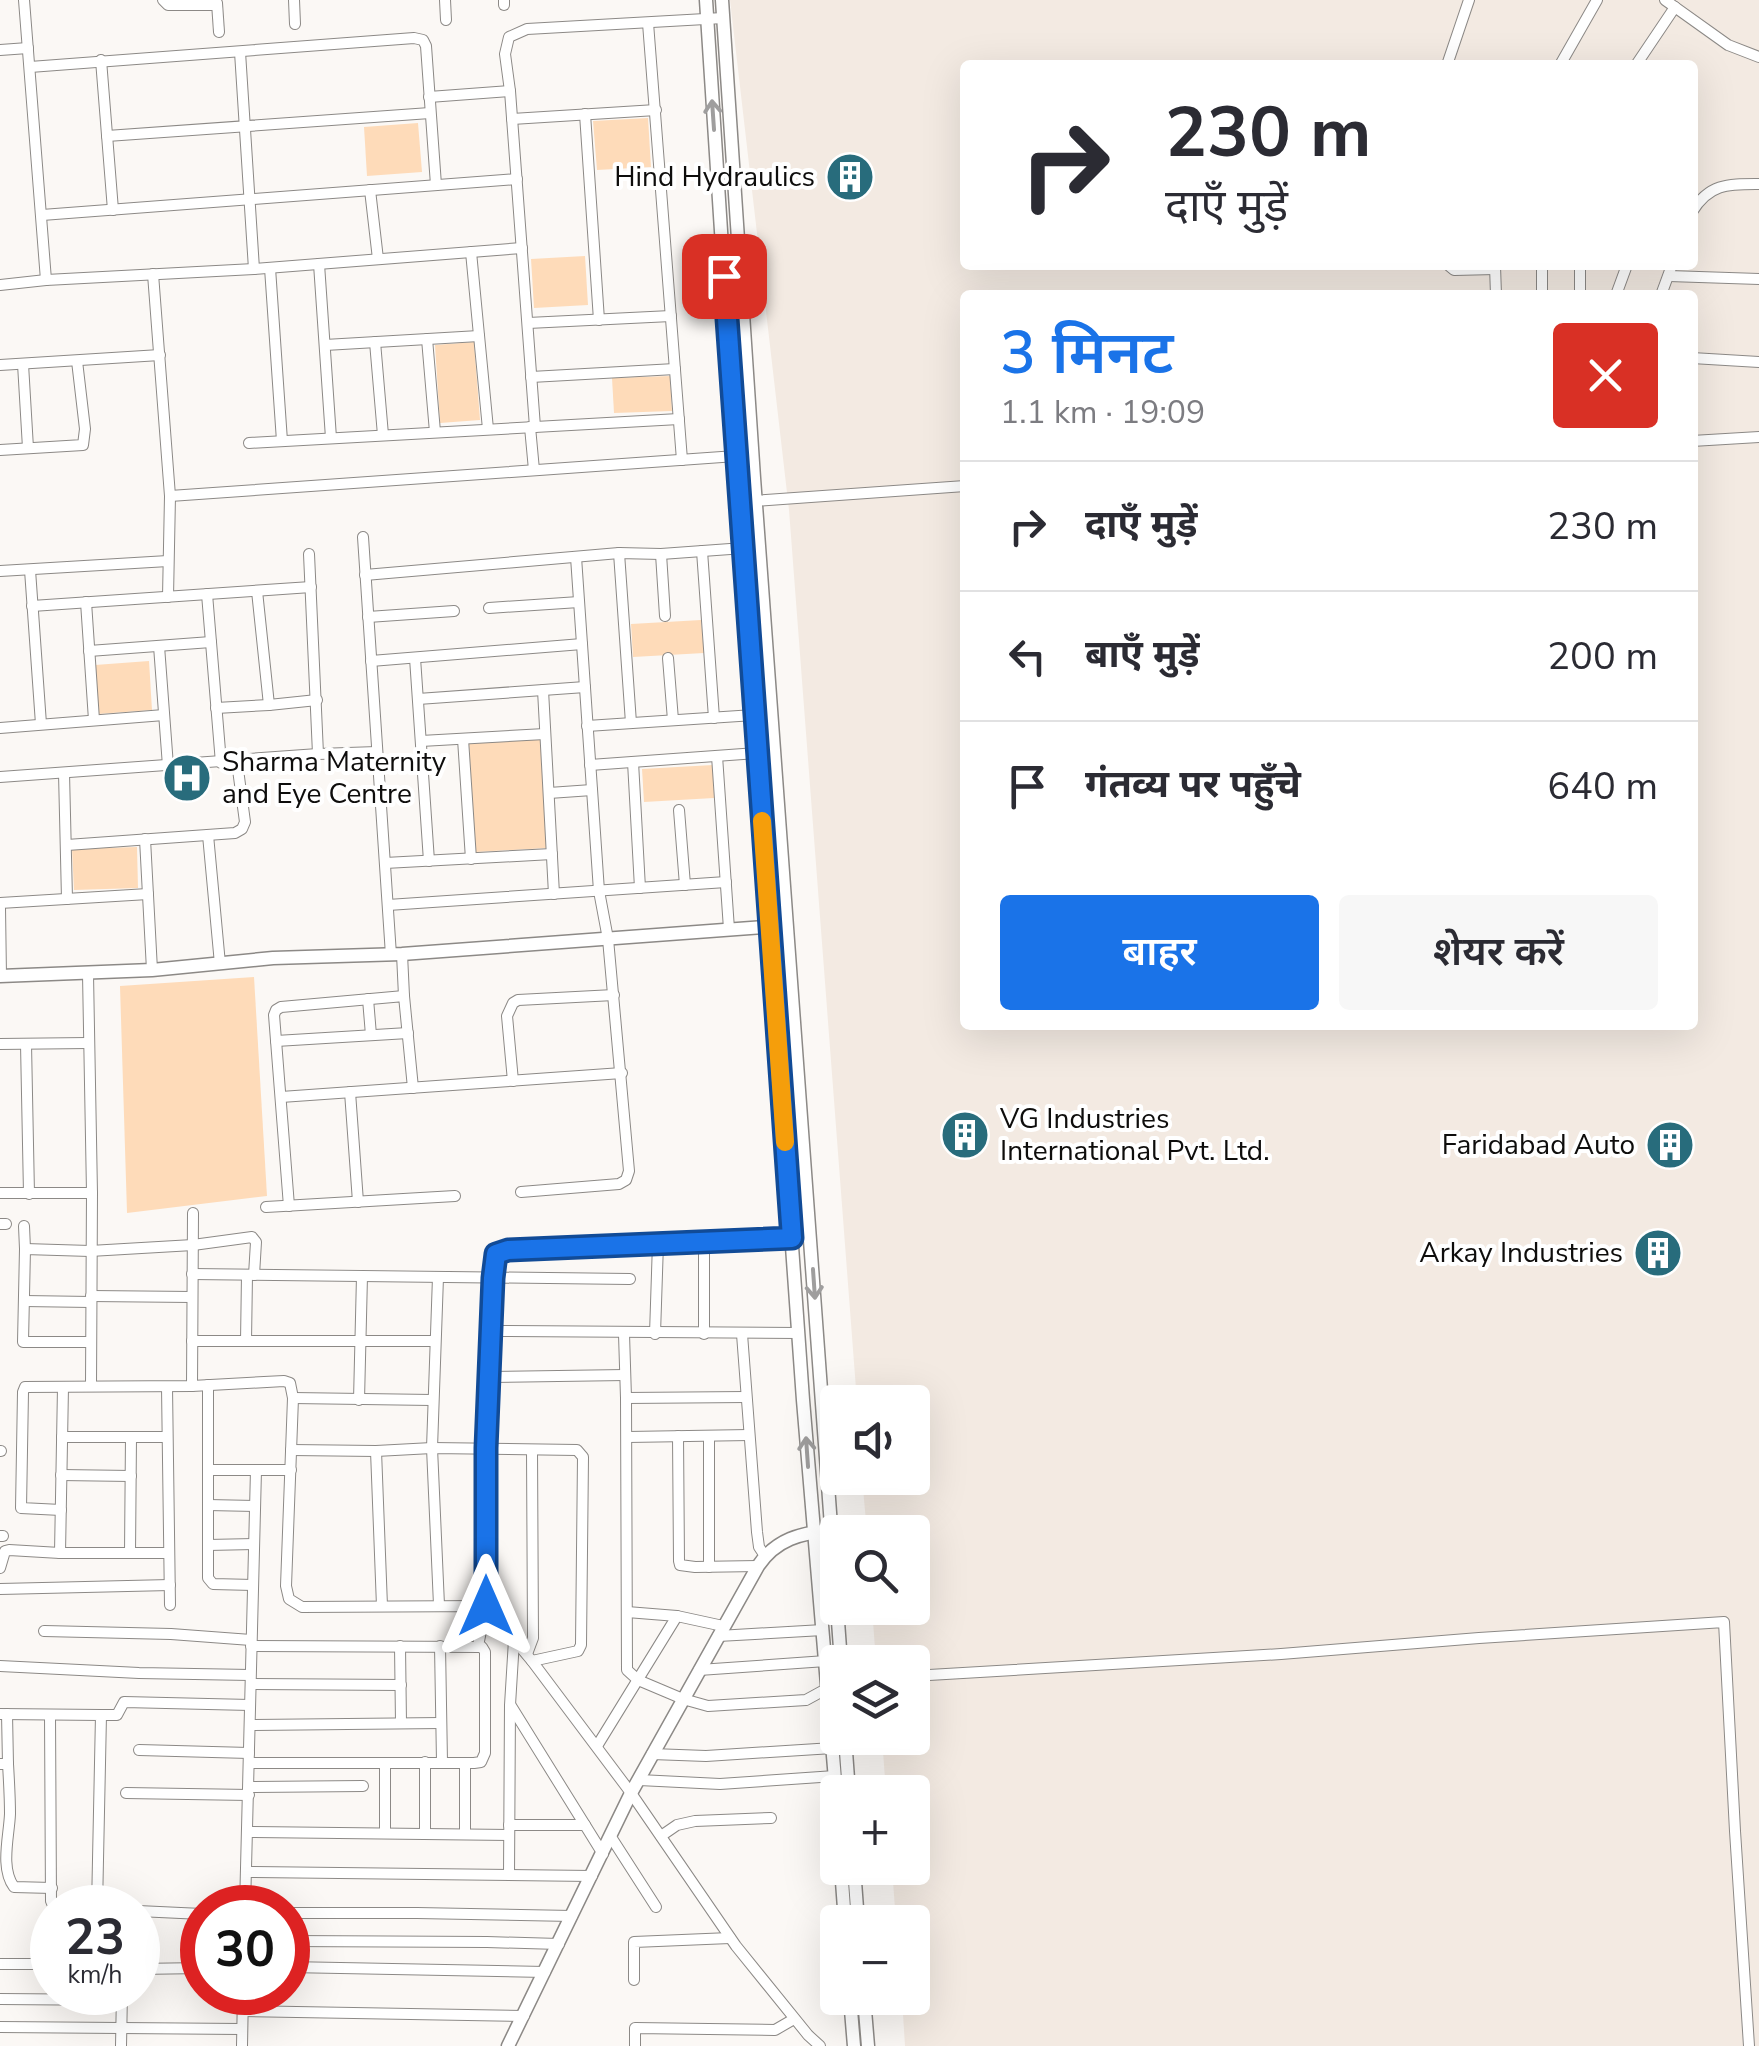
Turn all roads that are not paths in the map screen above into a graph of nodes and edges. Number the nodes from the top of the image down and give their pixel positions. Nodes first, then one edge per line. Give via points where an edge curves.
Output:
1 (24, 0) edge
2 (162, 0) edge
3 (294, 0) edge
4 (444, 0) edge
5 (706, 0) edge
6 (722, 0) edge
7 (1469, 0) edge
8 (1597, 0) edge
9 (1664, 0) edge
10 (217, 3) edge
11 (1675, 7) junction
12 (723, 18) junction
13 (707, 19) junction
14 (446, 20) dead end
15 (648, 23) junction
16 (295, 24) dead end
17 (219, 32) dead end
18 (28, 48) junction
19 (0, 50) edge
20 (240, 52) junction
21 (1759, 57) edge
22 (101, 60) junction
23 (1449, 60) edge
24 (1563, 60) edge
25 (1639, 60) edge
26 (30, 67) junction
27 (510, 91) junction
28 (428, 97) junction
29 (656, 110) junction
30 (430, 113) junction
31 (585, 114) junction
32 (512, 119) junction
33 (244, 126) junction
34 (107, 136) junction
35 (517, 179) junction
36 (1759, 184) edge
37 (436, 185) junction
38 (370, 190) junction
39 (250, 199) junction
40 (1698, 203) edge
41 (112, 210) junction
42 (42, 215) junction
43 (522, 248) junction
44 (471, 252) junction
45 (378, 259) junction
46 (319, 264) junction
47 (270, 268) junction
48 (254, 269) junction
49 (1670, 270) edge
50 (153, 274) junction
51 (46, 280) junction
52 (1759, 280) edge
53 (0, 285) edge
54 (671, 316) junction
55 (599, 320) junction
56 (528, 324) junction
57 (479, 336) junction
58 (426, 339) junction
59 (375, 342) junction
60 (325, 346) junction
61 (160, 355) junction
62 (1698, 358) edge
63 (77, 361) junction
64 (1759, 362) edge
65 (23, 364) junction
66 (0, 366) edge
67 (675, 369) junction
68 (532, 376) junction
69 (679, 418) junction
70 (532, 427) junction
71 (488, 430) junction
72 (435, 432) junction
73 (383, 435) junction
74 (1759, 437) edge
75 (331, 438) junction
76 (282, 441) junction
77 (1698, 441) edge
78 (249, 443) dead end
79 (28, 448) junction
80 (0, 450) edge
81 (736, 456) junction
82 (682, 460) junction
83 (534, 470) junction
84 (960, 487) edge
85 (170, 496) junction
86 (739, 509) junction
87 (756, 509) junction
88 (363, 537) dead end
89 (744, 548) junction
90 (702, 551) junction
91 (620, 553) junction
92 (309, 554) dead end
93 (662, 554) junction
94 (576, 557) junction
95 (168, 561) junction
96 (30, 570) junction
97 (0, 571) edge
98 (365, 576) junction
99 (311, 587) junction
100 (257, 591) junction
101 (207, 594) junction
102 (168, 597) junction
103 (86, 602) junction
104 (579, 602) junction
105 (32, 606) junction
106 (489, 608) dead end
107 (454, 611) dead end
108 (368, 616) junction
109 (665, 616) dead end
110 (211, 642) junction
111 (582, 644) junction
112 (159, 646) junction
113 (89, 651) junction
114 (415, 658) junction
115 (668, 658) dead end
116 (371, 661) junction
117 (585, 688) junction
118 (543, 690) junction
119 (317, 700) junction
120 (418, 700) junction
121 (268, 706) junction
122 (216, 708) junction
123 (164, 715) junction
124 (754, 715) junction
125 (714, 718) junction
126 (94, 720) junction
127 (673, 720) junction
128 (631, 723) junction
129 (41, 724) junction
130 (588, 726) junction
131 (0, 728) edge
132 (545, 734) junction
133 (463, 739) junction
134 (421, 741) junction
135 (377, 752) junction
136 (757, 753) junction
137 (318, 754) junction
138 (718, 756) junction
139 (221, 762) junction
140 (237, 762) junction
141 (422, 762) junction
142 (633, 762) junction
143 (378, 765) junction
144 (590, 765) junction
145 (168, 766) junction
146 (64, 773) junction
147 (0, 777) edge
148 (592, 790) junction
149 (549, 793) junction
150 (679, 810) dead end
151 (208, 835) junction
152 (145, 840) junction
153 (67, 845) junction
154 (552, 854) junction
155 (472, 858) junction
156 (429, 861) junction
157 (385, 863) junction
158 (726, 882) junction
159 (685, 885) junction
160 (640, 888) junction
161 (598, 891) junction
162 (148, 894) junction
163 (554, 894) junction
164 (68, 899) junction
165 (388, 905) junction
166 (0, 906) edge
167 (787, 925) junction
168 (770, 926) junction
169 (728, 930) junction
170 (608, 939) junction
171 (397, 954) junction
172 (220, 964) junction
173 (152, 970) junction
174 (88, 974) junction
175 (0, 976) edge
176 (614, 995) junction
177 (404, 996) junction
178 (368, 999) junction
179 (408, 1034) junction
180 (370, 1036) junction
181 (276, 1040) junction
182 (88, 1043) junction
183 (0, 1044) edge
184 (26, 1044) junction
185 (622, 1074) junction
186 (512, 1081) junction
187 (413, 1088) junction
188 (350, 1092) junction
189 (281, 1097) junction
190 (521, 1192) dead end
191 (0, 1193) edge
192 (92, 1193) junction
193 (29, 1194) junction
194 (456, 1196) dead end
195 (358, 1202) junction
196 (289, 1206) junction
197 (266, 1207) dead end
198 (193, 1213) dead end
199 (24, 1226) dead end
200 (792, 1238) junction
201 (704, 1242) junction
202 (658, 1244) junction
203 (193, 1245) junction
204 (25, 1250) junction
205 (90, 1251) junction
206 (192, 1274) junction
207 (251, 1275) junction
208 (362, 1276) junction
209 (438, 1277) junction
210 (493, 1278) junction
211 (630, 1279) dead end
212 (192, 1297) junction
213 (91, 1299) junction
214 (24, 1301) junction
215 (490, 1332) junction
216 (624, 1334) junction
217 (655, 1334) junction
218 (704, 1334) junction
219 (742, 1334) junction
220 (798, 1334) junction
221 (435, 1340) junction
222 (246, 1341) junction
223 (361, 1341) junction
224 (91, 1342) junction
225 (192, 1342) junction
226 (626, 1374) junction
227 (489, 1377) junction
228 (91, 1386) junction
229 (192, 1386) junction
230 (208, 1386) junction
231 (62, 1387) junction
232 (167, 1387) junction
233 (293, 1398) junction
234 (626, 1398) junction
235 (746, 1398) junction
236 (359, 1400) junction
237 (432, 1400) junction
238 (749, 1435) junction
239 (678, 1436) junction
240 (709, 1436) junction
241 (62, 1437) junction
242 (132, 1437) junction
243 (168, 1437) junction
244 (628, 1437) junction
245 (432, 1448) junction
246 (486, 1448) junction
247 (291, 1450) junction
248 (376, 1450) junction
249 (532, 1450) junction
250 (208, 1470) junction
251 (256, 1470) junction
252 (290, 1470) junction
253 (61, 1475) junction
254 (131, 1476) junction
255 (208, 1505) junction
256 (255, 1506) junction
257 (61, 1510) junction
258 (831, 1515) edge
259 (820, 1531) edge
260 (813, 1532) junction
261 (208, 1544) junction
262 (254, 1544) junction
263 (60, 1553) junction
264 (130, 1553) junction
265 (169, 1553) junction
266 (761, 1561) junction
267 (708, 1567) junction
268 (0, 1568) edge
269 (253, 1584) junction
270 (170, 1585) junction
271 (0, 1588) edge
272 (170, 1605) dead end
273 (438, 1605) junction
274 (382, 1606) junction
275 (486, 1606) junction
276 (627, 1612) junction
277 (678, 1616) junction
278 (823, 1630) junction
279 (44, 1631) dead end
280 (720, 1631) junction
281 (514, 1639) junction
282 (251, 1643) junction
283 (824, 1645) edge
284 (400, 1646) junction
285 (440, 1646) junction
286 (478, 1646) junction
287 (530, 1658) junction
288 (820, 1660) edge
289 (0, 1666) edge
290 (699, 1670) junction
291 (930, 1675) edge
292 (251, 1679) junction
293 (638, 1680) junction
294 (401, 1685) junction
295 (820, 1689) edge
296 (683, 1699) junction
297 (250, 1705) junction
298 (510, 1705) junction
299 (3, 1714) edge
300 (50, 1714) junction
301 (101, 1715) junction
302 (441, 1722) junction
303 (401, 1723) junction
304 (250, 1724) junction
305 (596, 1746) junction
306 (820, 1749) edge
307 (138, 1750) dead end
308 (652, 1754) junction
309 (249, 1758) junction
310 (385, 1762) junction
311 (425, 1762) junction
312 (442, 1762) junction
313 (465, 1763) junction
314 (4, 1764) edge
315 (820, 1777) edge
316 (363, 1786) dead end
317 (635, 1786) junction
318 (249, 1791) junction
319 (126, 1793) dead end
320 (5, 1812) edge
321 (772, 1818) dead end
322 (585, 1825) junction
323 (509, 1830) junction
324 (248, 1832) junction
325 (385, 1832) junction
326 (425, 1833) junction
327 (465, 1834) junction
328 (661, 1836) junction
329 (610, 1837) junction
330 (603, 1854) junction
331 (3, 1862) edge
332 (246, 1872) junction
333 (509, 1875) junction
334 (592, 1876) junction
335 (52, 1885) edge
336 (97, 1885) edge
337 (246, 1885) edge
338 (30, 1887) edge
339 (656, 1907) dead end
340 (310, 1913) edge
341 (572, 1916) junction
342 (730, 1938) junction
343 (310, 1941) edge
344 (559, 1944) junction
345 (0, 1964) edge
346 (30, 1964) edge
347 (310, 1967) edge
348 (545, 1972) junction
349 (634, 1980) dead end
350 (30, 1998) edge
351 (0, 1999) edge
352 (310, 2012) edge
353 (122, 2015) edge
354 (242, 2015) edge
355 (851, 2015) edge
356 (865, 2015) edge
357 (524, 2016) junction
358 (794, 2018) junction
359 (0, 2027) edge
360 (122, 2028) junction
361 (242, 2029) junction
362 (121, 2046) edge
363 (242, 2046) edge
364 (508, 2046) edge
365 (635, 2046) edge
366 (820, 2046) edge
367 (854, 2046) edge
368 (868, 2046) edge
369 (1749, 2046) edge

1 - 18 street
2 - 10 street
3 - 16 street
4 - 14 street
5 - 13 street
6 - 12 street
7 - 23 street
8 - 24 street
9 - 11 street
10 - 17 street
11 - 21 street
11 - 25 street
12 - 13 street
12 - 87 street
13 - 15 street
81 -> 13 street
15 - 27 street via 516,33 506,44
15 - 29 street
18 - 19 street
18 - 26 street
20 - 22 street
20 - 28 street via 423,40
20 - 33 street
22 - 26 street
22 - 34 street
26 - 42 street
27 - 28 street
27 - 32 street
28 - 30 street
29 - 31 street
29 - 54 street
30 - 33 street
30 - 37 street
31 - 32 street
31 - 55 street
32 - 35 street
33 - 34 street
33 - 39 street
34 - 41 street
35 - 37 street
35 - 43 street
36 - 40 street via 1720,187
37 - 38 street
38 - 39 street
38 - 45 street
39 - 41 street
39 - 48 street
41 - 42 street
42 - 51 street
43 - 44 street
43 - 56 street
44 - 45 street
44 - 57 street
45 - 46 street
46 - 47 street
46 - 60 street
47 - 48 street
47 - 76 street
48 - 50 street
49 - 52 street
50 - 51 street
50 - 61 street
51 - 53 street
54 - 55 street
54 - 67 street
55 - 56 street
56 - 68 street
57 - 58 street
57 - 71 street
58 - 59 street
58 - 72 street
59 - 60 street
59 - 73 street
60 - 75 street
61 - 63 street
61 - 85 street
62 - 64 street
63 - 65 street
63 - 79 street via 82,446
65 - 66 street
65 - 79 street
67 - 68 street
67 - 69 street
68 - 70 street
69 - 70 street
69 - 82 street
70 - 71 street
70 - 83 street
71 - 72 street
72 - 73 street
73 - 75 street
74 - 77 street
75 - 76 street
76 - 78 street
79 - 80 street
81 - 82 street
81 - 86 street
82 - 83 street
83 - 85 street
84 - 87 street
85 - 95 street
86 - 87 street
86 - 89 street
87 - 167 street
88 - 98 street
89 - 90 street
89 - 124 street
90 - 93 street
90 - 125 street
91 - 93 street
91 - 94 street
91 - 128 street
92 - 99 street
93 - 109 street
94 - 98 street
94 - 104 street
95 - 96 street
95 - 102 street
96 - 97 street
96 - 105 street
98 - 108 street
99 - 100 street
99 - 119 street
100 - 101 street
100 - 121 street
101 - 102 street
101 - 110 street
102 - 103 street
103 - 105 street
103 - 113 street
104 - 106 street
104 - 111 street
105 - 129 street
107 - 108 street
108 - 116 street
110 - 112 street
110 - 122 street
111 - 114 street
111 - 117 street
112 - 113 street
112 - 123 street
113 - 126 street
114 - 116 street
114 - 120 street
115 - 127 street
116 - 135 street
117 - 118 street
117 - 130 street
118 - 120 street
118 - 132 street
119 - 121 street
119 - 137 street
120 - 134 street
121 - 122 street
122 - 139 street
123 - 126 street
123 - 145 street
124 - 125 street
124 - 136 street
125 - 127 street
126 - 129 street
127 - 128 street
128 - 130 street
129 - 131 street
130 - 144 street
132 - 133 street
132 - 149 street
133 - 134 street
133 - 155 street
134 - 141 street
135 - 137 street
135 - 143 street
136 - 138 street
136 - 168 street
137 - 140 street
138 - 142 street
138 - 158 street
139 - 140 street
139 - 145 street
140 - 151 street via 242,829
141 - 143 street
141 - 156 street
142 - 144 street
142 - 160 street
143 - 157 street
144 - 148 street
145 - 146 street
146 - 147 street
146 - 153 street
148 - 149 street
148 - 161 street
149 - 154 street
150 - 159 street
151 - 152 street
151 - 172 street
152 - 153 street
152 - 162 street
153 - 164 street
154 - 155 street
154 - 163 street
155 - 156 street
156 - 157 street
157 - 165 street
158 - 159 street
158 - 169 street
159 - 160 street
160 - 161 street
161 - 163 street
161 - 170 street
162 - 164 street
162 - 173 street
163 - 165 street
164 - 166 street
165 - 171 street
166 - 175 street
167 - 168 street
167 -> 258 street
168 - 169 street
168 - 200 street
169 - 170 street
170 - 171 street
170 - 176 street
171 - 172 street
171 - 177 street
172 - 173 street
173 - 174 street
174 - 175 street
174 - 182 street
176 - 185 street
176 - 186 street via 512,1002
177 - 178 street
177 - 179 street
178 - 180 street
178 - 181 street via 281,1007 274,1015
179 - 180 street
179 - 187 street
180 - 181 street
181 - 189 street
182 - 184 street
182 - 192 street
183 - 184 street
184 - 193 street
185 - 186 street
185 - 190 street via 626,1180
186 - 187 street
187 - 188 street
188 - 189 street
188 - 195 street
189 - 196 street
191 - 193 street
192 - 193 street
192 - 205 street
194 - 195 street
195 - 196 street
196 - 197 street
198 - 203 street
199 - 204 street
200 - 201 street
200 - 220 street
201 - 202 street
201 - 218 street
202 - 210 street via 508,1250 496,1254
202 - 217 street
203 - 205 street
203 - 206 street
203 - 207 street via 255,1239
204 - 205 street
204 - 214 street
205 - 213 street
206 - 207 street
206 - 212 street
207 - 208 street
207 - 222 street
208 - 209 street
208 - 223 street
209 - 210 street
209 - 221 street
210 - 211 street
210 - 215 street
212 - 213 street
212 - 225 street
213 - 214 street
213 - 224 street
214 - 224 street via 23,1342
215 - 216 street
215 - 227 street
216 - 217 street
216 - 226 street
217 - 218 street
218 - 219 street
219 - 220 street
219 - 235 street
260 -> 220 street
221 - 223 street
221 - 237 street
222 - 223 street
222 - 225 street
223 - 236 street
224 - 228 street
225 - 229 street
226 - 227 street
226 - 234 street
227 - 246 street
228 - 231 street
228 - 232 street
229 - 230 street
229 - 232 street
230 - 233 street via 284,1381
230 - 250 street
231 - 241 street
231 - 257 street via 25,1386 22,1392 21,1508
232 - 243 street
233 - 236 street
233 - 247 street
234 - 235 street
234 - 244 street
235 - 238 street
236 - 237 street
237 - 245 street
238 - 240 street
238 - 266 street
239 - 240 street
239 - 244 street
239 - 267 street via 678,1560
240 - 267 street
241 - 242 street
241 - 253 street
242 - 243 street
242 - 254 street
243 - 265 street
244 - 276 street
245 - 246 street
245 - 248 street
245 - 273 street
246 - 249 street
246 - 275 street
247 - 248 street
247 - 252 street
248 - 274 street
249 - 287 street
249 - 287 street via 576,1450 583,1456 581,1645 578,1651
250 - 251 street
250 - 255 street
251 - 252 street
251 - 256 street
252 - 274 street via 289,1598 302,1607
253 - 254 street
253 - 257 street
254 - 264 street
255 - 256 street
255 - 261 street
256 - 262 street
257 - 263 street
259 - 260 street
260 - 266 street via 778,1544
260 - 278 street
261 - 262 street
261 - 269 street via 210,1582
262 - 269 street
263 - 264 street
263 - 268 street via 5,1551
264 - 265 street
265 - 270 street
266 - 267 street
266 - 280 street
269 - 282 street
270 - 271 street
270 - 272 street
273 - 274 street
273 - 275 street
275 - 281 street
275 - 286 street
276 - 277 street
276 - 293 street via 627,1670
277 - 280 street
277 - 293 street
278 - 280 street
278 - 283 street
279 - 282 street
280 - 290 street
281 - 287 street
281 - 298 street
282 - 284 street
282 - 292 street
284 - 285 street
284 - 294 street
285 - 286 street
285 - 302 street
286 - 313 street via 485,1652 485,1753 481,1762
287 - 305 street
288 - 290 street
289 - 292 street
290 - 296 street
291 - 369 street via 1724,1622
292 - 294 street
292 - 297 street
293 - 296 street
293 - 305 street
294 - 303 street
295 - 296 street via 806,1700 708,1706
296 - 308 street
297 - 301 street via 124,1702 117,1714
297 - 304 street
298 - 322 street
298 - 323 street
299 - 300 street
299 - 314 street
300 - 301 street
300 - 335 street
301 - 336 street
302 - 303 street
302 - 312 street
303 - 304 street
304 - 309 street
305 - 317 street
306 - 308 street
307 - 309 street
308 - 317 street
309 - 310 street
309 - 318 street
310 - 311 street
310 - 325 street
311 - 312 street
311 - 326 street
312 - 313 street
313 - 327 street
314 - 320 street
315 - 317 street
316 - 318 street
317 - 328 street
317 - 329 street
318 - 319 street
318 - 324 street
320 - 331 street
321 - 328 street via 684,1822
322 - 323 street
322 - 330 street
323 - 327 street
323 - 333 street
324 - 325 street
324 - 332 street
325 - 326 street
326 - 327 street
328 - 342 street
329 - 330 street
329 - 339 street
330 - 334 street
331 - 338 street via 14,1887
332 - 333 street
332 - 337 street
333 - 334 street
334 - 341 street
340 - 341 street
341 - 344 street
342 - 349 street via 634,1942
342 - 358 street
343 - 344 street
344 - 348 street
345 - 346 street
347 - 348 street
348 - 357 street
350 - 351 street
352 - 357 street
353 - 360 street
354 - 361 street
355 - 367 street
356 - 368 street
357 - 364 street
358 - 365 street via 776,2030 635,2028
358 - 366 street
359 - 360 street
360 - 361 street
360 - 362 street
361 - 363 street

